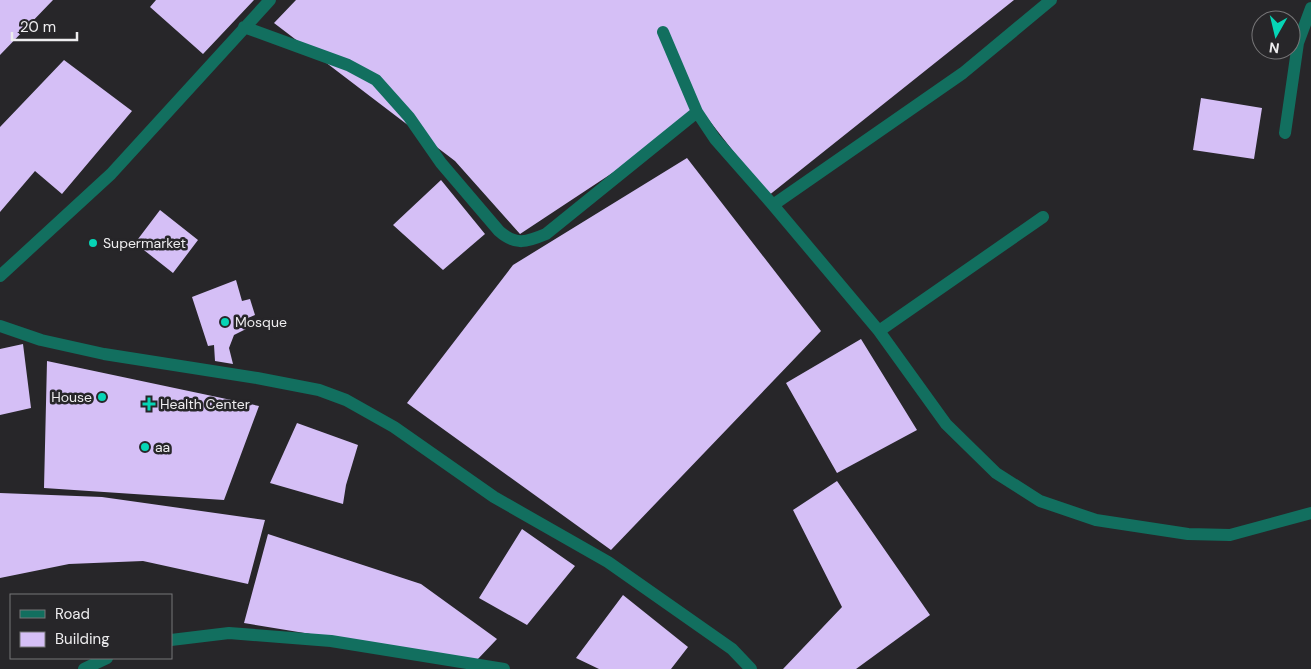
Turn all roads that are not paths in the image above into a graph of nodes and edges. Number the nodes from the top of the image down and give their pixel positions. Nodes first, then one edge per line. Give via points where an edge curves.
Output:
1 (270, 0) edge
2 (1051, 0) edge
3 (1311, 8) edge
4 (244, 27) junction
5 (663, 32) dead end
6 (697, 112) junction
7 (1284, 133) dead end
8 (773, 205) junction
9 (1043, 217) dead end
10 (0, 276) edge
11 (0, 326) edge
12 (879, 331) junction
13 (1311, 513) edge
14 (172, 640) edge
15 (105, 659) edge
16 (84, 669) edge
17 (504, 669) edge
18 (751, 669) edge

1 - 4 street
2 - 8 street via 963,73
3 - 7 street via 1298,43
4 - 6 street via 348,65 376,80 499,231 516,241 528,241 546,234
4 - 10 street via 111,174
5 - 6 street
6 - 8 street via 715,139
8 - 12 street
9 - 12 street
11 - 18 street via 41,340 104,354 257,378 319,390 346,400 394,427 494,497 608,562 732,649
12 - 13 street via 946,424 996,473 1040,501 1096,520 1188,534 1230,535
14 - 17 street via 228,633 331,642
15 - 16 street

